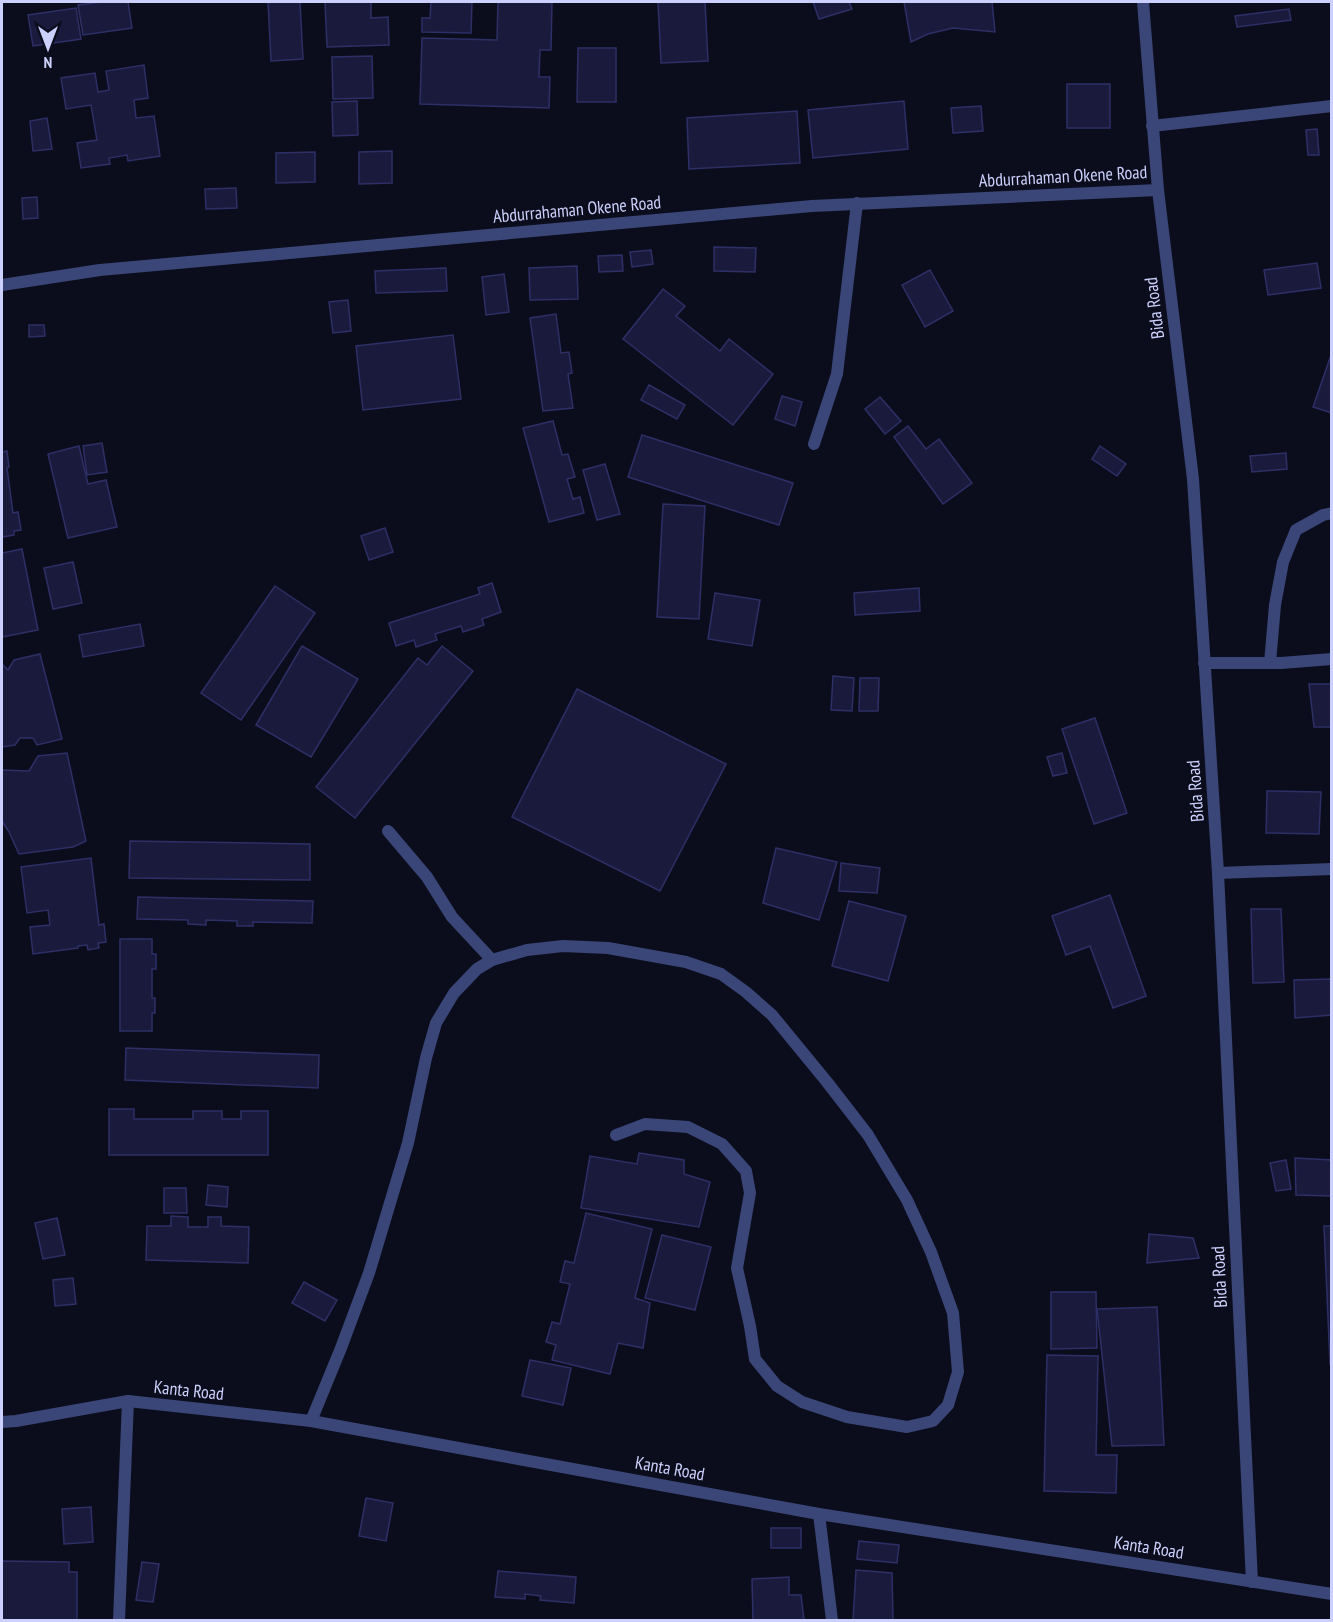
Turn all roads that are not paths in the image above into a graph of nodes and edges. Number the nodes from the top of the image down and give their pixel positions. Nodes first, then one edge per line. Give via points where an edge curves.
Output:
1 (1143, 2) edge
2 (1332, 106) edge
3 (1152, 126) junction
4 (1158, 190) junction
5 (857, 203) junction
6 (2, 285) edge
7 (814, 444) dead end
8 (1332, 513) edge
9 (1332, 659) edge
10 (1204, 663) junction
11 (1270, 663) junction
12 (388, 831) dead end
13 (1332, 869) edge
14 (1218, 873) junction
15 (492, 960) junction
16 (616, 1135) dead end
17 (128, 1401) junction
18 (311, 1421) junction
19 (2, 1422) edge
20 (819, 1514) junction
21 (1252, 1581) junction
22 (1332, 1594) edge
23 (119, 1620) edge
24 (832, 1620) edge

1 - 3 street, Bida Road
2 - 3 street
3 - 4 street, Bida Road
4 - 5 street, Abdurrahaman Okene Road
4 - 10 street, Bida Road via 1193,479
5 - 6 street, Abdurrahaman Okene Road via 100,270
5 - 7 street via 837,374
8 - 11 street via 1296,530 1287,551 1275,605
9 - 11 street
10 - 11 street
10 - 14 street, Bida Road
12 - 15 street via 427,877 452,917
13 - 14 street
14 - 21 street, Bida Road
15 - 16 street via 527,950 563,946 608,948 686,962 721,974 772,1015 868,1135 907,1200 931,1252 952,1313 958,1372 948,1405 933,1421 907,1426 847,1417 801,1402 777,1386 755,1359 737,1268 750,1193 746,1171 722,1144 688,1128 645,1124
15 - 18 street via 477,969 454,993 436,1023 408,1143 369,1274
17 - 18 street, Kanta Road
17 - 19 street, Kanta Road
17 - 23 street
18 - 20 street, Kanta Road
20 - 21 street, Kanta Road
20 - 24 street
21 - 22 street, Kanta Road

